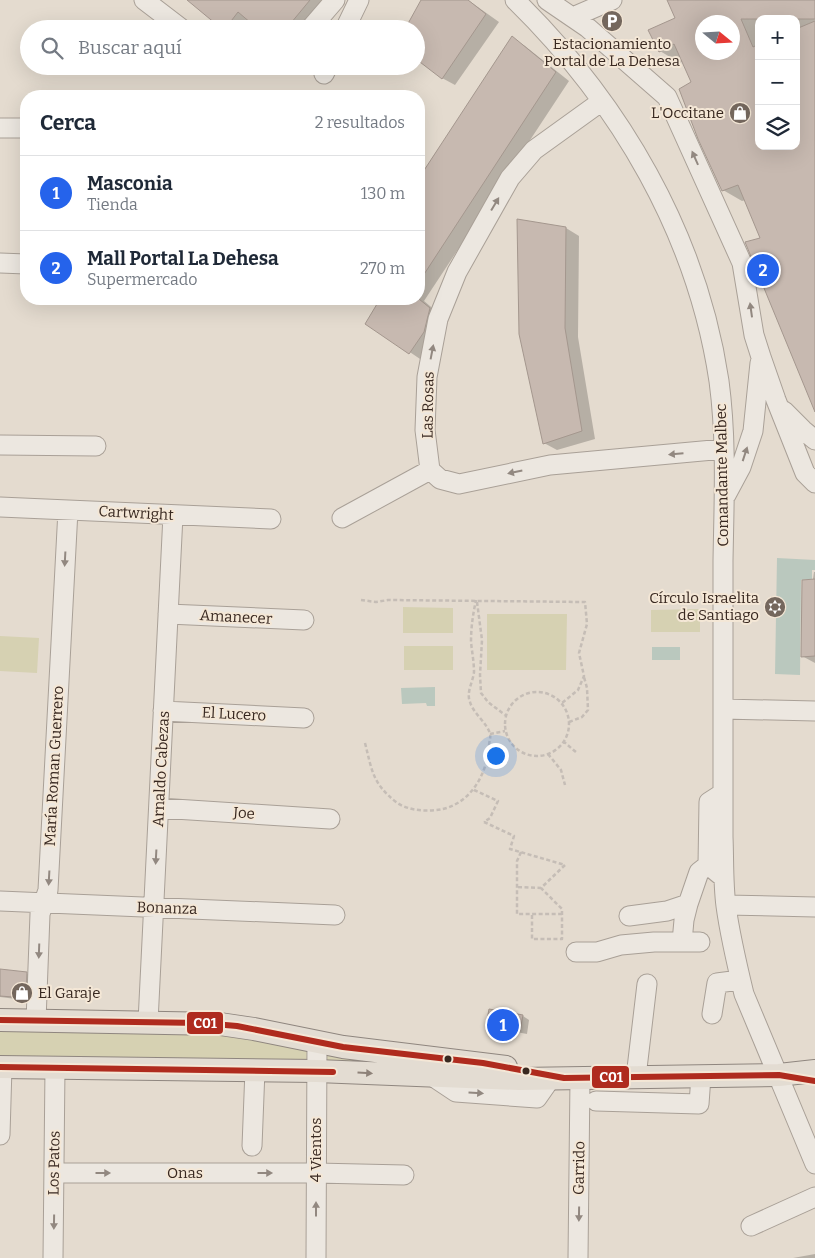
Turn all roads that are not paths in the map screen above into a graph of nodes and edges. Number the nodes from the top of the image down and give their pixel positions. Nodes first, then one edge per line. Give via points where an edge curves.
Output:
1 (137, 0) edge
2 (144, 0) edge
3 (335, 0) edge
4 (339, 0) edge
5 (359, 0) edge
6 (515, 0) edge
7 (545, 0) edge
8 (612, 0) edge
9 (573, 17) junction
10 (158, 20) edge
11 (170, 20) edge
12 (318, 20) edge
13 (330, 20) edge
14 (349, 20) edge
15 (602, 101) junction
16 (0, 128) edge
17 (20, 128) edge
18 (0, 263) edge
19 (20, 264) edge
20 (761, 358) junction
21 (776, 400) junction
22 (815, 440) edge
23 (0, 445) edge
24 (96, 446) dead end
25 (724, 449) junction
26 (430, 470) junction
27 (815, 483) edge
28 (724, 498) junction
29 (0, 507) edge
30 (68, 510) junction
31 (173, 515) junction
32 (342, 518) dead end
33 (271, 519) dead end
34 (168, 614) junction
35 (304, 620) dead end
36 (723, 709) junction
37 (163, 711) junction
38 (815, 711) edge
39 (304, 718) dead end
40 (723, 793) junction
41 (158, 808) junction
42 (330, 819) dead end
43 (708, 865) junction
44 (724, 878) junction
45 (0, 901) edge
46 (44, 903) junction
47 (688, 904) junction
48 (726, 906) junction
49 (815, 907) edge
50 (154, 908) junction
51 (335, 915) dead end
52 (629, 916) dead end
53 (576, 952) dead end
54 (740, 980) junction
55 (647, 984) dead end
56 (712, 1014) dead end
57 (0, 1020) edge
58 (36, 1021) junction
59 (148, 1022) junction
60 (317, 1042) junction
61 (1, 1067) edge
62 (55, 1068) junction
63 (255, 1070) junction
64 (317, 1071) junction
65 (815, 1071) edge
66 (700, 1076) junction
67 (779, 1076) junction
68 (636, 1077) junction
69 (565, 1078) junction
70 (815, 1081) edge
71 (596, 1101) dead end
72 (807, 1123) edge
73 (0, 1135) edge
74 (252, 1146) dead end
75 (815, 1164) edge
76 (54, 1173) junction
77 (316, 1173) junction
78 (404, 1175) dead end
79 (815, 1198) edge
80 (751, 1226) dead end
81 (53, 1258) edge
82 (316, 1258) edge
83 (578, 1258) edge

1 - 10 street
2 - 11 street
3 - 12 street
4 - 13 street
5 - 14 street
6 - 15 street, Comandante Malbec via 558,45
7 - 9 street
8 - 9 street
20 -> 9 street via 742,263 667,97
15 - 25 street, Comandante Malbec via 656,187 687,258 713,348
26 -> 15 street, Las Rosas via 425,430 427,377 438,319 457,272 510,178 534,150
16 - 17 street
18 - 19 street
20 - 21 street
28 -> 20 street via 741,466 753,431
21 - 22 street
21 - 27 street via 805,472
23 - 24 street
25 -> 26 street via 550,465 459,484 440,479
25 - 28 street, Comandante Malbec
26 - 32 street
28 - 36 street, Comandante Malbec
29 - 30 street, Cartwright
30 - 31 street, Cartwright
30 -> 46 street, María Roman Guerrero via 48,890
31 - 33 street, Cartwright
31 - 34 street, Arnaldo Cabezas
34 - 35 street, Amanecer
34 - 37 street, Arnaldo Cabezas
36 - 38 street
36 - 40 street, Comandante Malbec
37 - 39 street, El Lucero
37 - 41 street, Arnaldo Cabezas
40 - 43 street via 709,802
40 - 44 street, Comandante Malbec
41 - 42 street, Joe
41 -> 50 street, Arnaldo Cabezas
43 - 44 street
43 - 47 street via 699,872
44 - 48 street, Comandante Malbec
45 - 46 street, Bonanza
46 - 50 street, Bonanza
46 -> 58 street, María Roman Guerrero via 40,914
47 - 52 street via 668,911
47 - 53 street via 684,920 691,942 621,945 597,952
48 - 49 street
48 - 54 street, Comandante Malbec
50 - 51 street, Bonanza
50 - 59 street, Arnaldo Cabezas
54 - 56 street via 717,983
54 - 67 street, Comandante Malbec
55 - 68 street
57 - 58 main road
58 - 59 main road
59 - 60 main road via 237,1026
60 - 64 street, 4 Vientos
60 - 69 main road via 483,1063
61 - 62 main road
61 - 73 street
62 - 63 main road
62 - 76 street, Los Patos
63 - 64 main road
63 - 74 street
64 -> 69 main road
64 - 77 street, 4 Vientos
65 - 67 main road
66 - 67 main road
66 - 68 main road
66 - 71 street via 699,1104
67 - 70 main road
67 - 72 street, Comandante Malbec
68 - 69 main road
69 -> 83 street, Garrido
72 - 75 street, Comandante Malbec
76 -> 77 street, Onas
76 -> 81 street, Los Patos
77 - 78 street, Onas
82 -> 77 street, 4 Vientos
79 - 80 street

